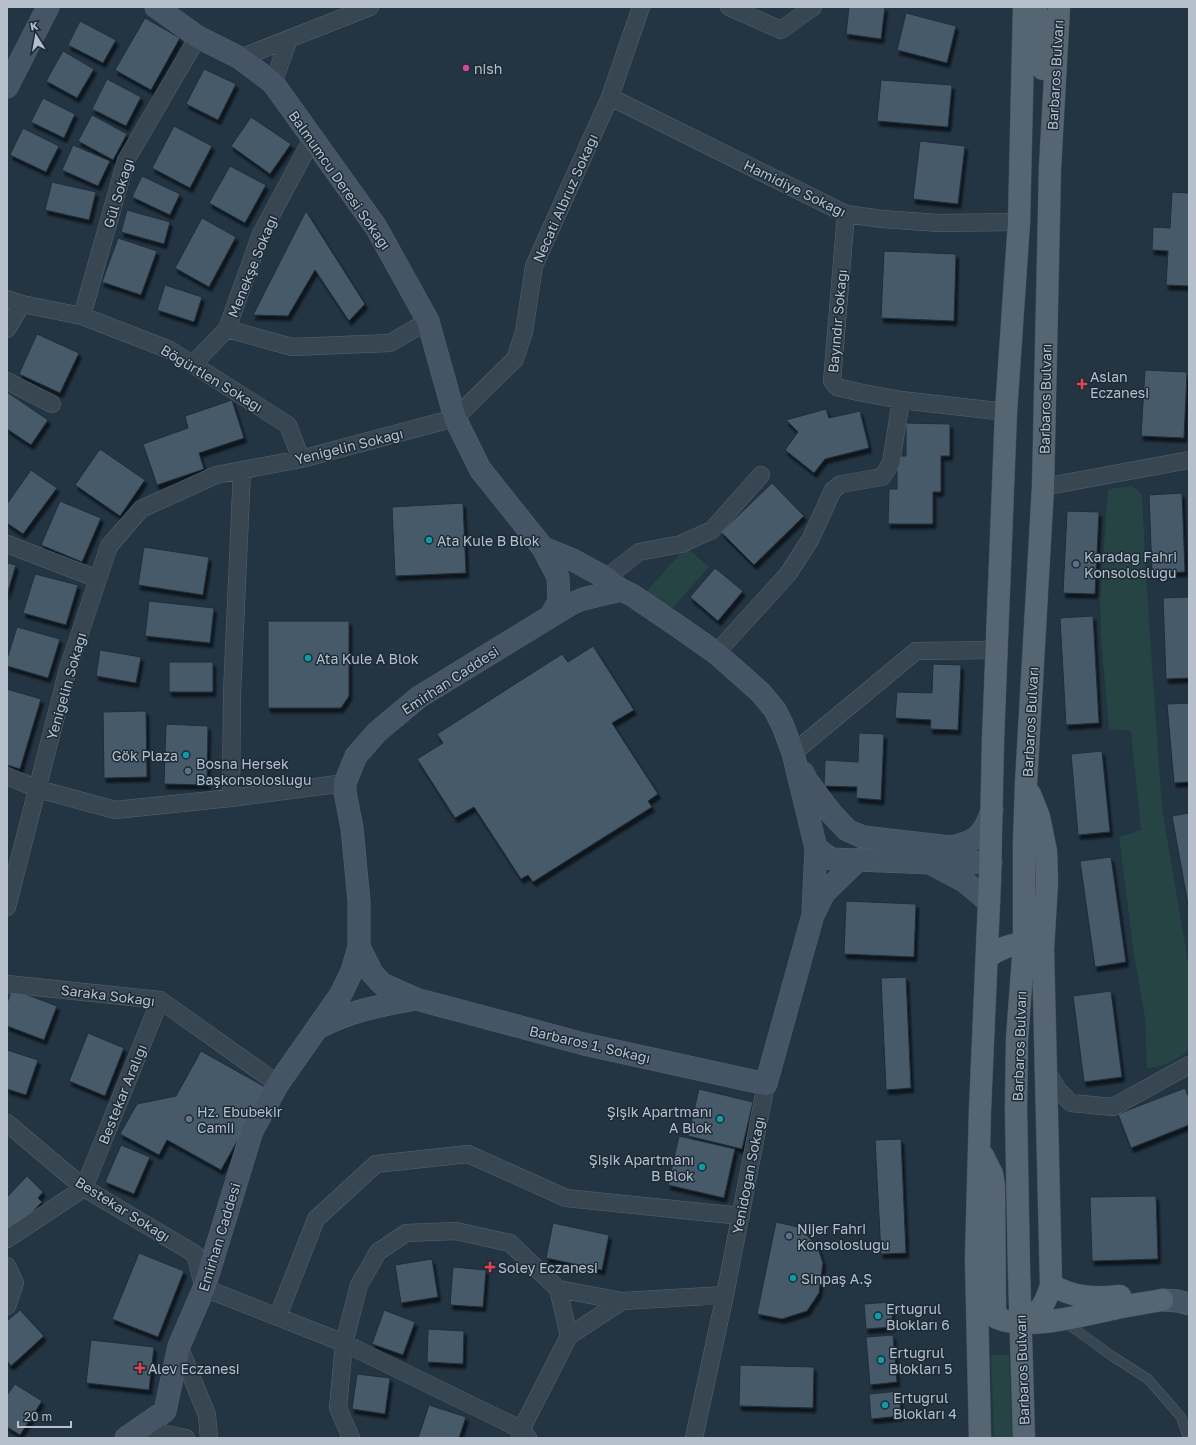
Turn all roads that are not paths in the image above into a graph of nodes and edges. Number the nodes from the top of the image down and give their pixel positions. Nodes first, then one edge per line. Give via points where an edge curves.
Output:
1 (48, 7) edge
2 (156, 7) edge
3 (370, 7) edge
4 (641, 7) edge
5 (729, 7) edge
6 (813, 7) edge
7 (1023, 7) edge
8 (1059, 7) edge
9 (198, 37) junction
10 (289, 39) junction
11 (240, 58) junction
12 (272, 83) junction
13 (7, 87) edge
14 (610, 97) junction
15 (1052, 128) junction
16 (312, 139) junction
17 (846, 214) junction
18 (1019, 222) junction
19 (15, 301) edge
20 (82, 316) junction
21 (428, 320) junction
22 (7, 329) edge
23 (227, 329) junction
24 (193, 364) junction
25 (7, 381) edge
26 (901, 400) junction
27 (52, 404) dead end
28 (1006, 412) junction
29 (455, 418) junction
30 (301, 459) junction
31 (1189, 460) edge
32 (242, 470) junction
33 (761, 475) dead end
34 (1042, 487) junction
35 (7, 544) edge
36 (544, 548) junction
37 (98, 579) junction
38 (614, 584) junction
39 (551, 616) junction
40 (997, 650) junction
41 (716, 653) junction
42 (793, 753) junction
43 (7, 776) edge
44 (345, 783) junction
45 (1026, 784) junction
46 (38, 789) junction
47 (231, 798) junction
48 (992, 810) junction
49 (1024, 843) junction
50 (816, 848) junction
51 (859, 860) junction
52 (990, 862) junction
53 (931, 863) junction
54 (989, 902) junction
55 (7, 907) edge
56 (813, 915) junction
57 (1024, 944) junction
58 (360, 947) junction
59 (987, 958) junction
60 (1044, 965) junction
61 (7, 984) edge
62 (416, 999) junction
63 (160, 1000) junction
64 (315, 1029) junction
65 (1189, 1065) edge
66 (1045, 1068) junction
67 (278, 1084) junction
68 (766, 1084) junction
69 (7, 1123) edge
70 (979, 1148) junction
71 (84, 1188) junction
72 (740, 1216) junction
73 (7, 1239) edge
74 (7, 1266) edge
75 (1051, 1285) junction
76 (204, 1288) junction
77 (558, 1289) junction
78 (725, 1295) junction
79 (1162, 1300) junction
80 (622, 1301) junction
81 (1189, 1304) edge
82 (7, 1306) edge
83 (278, 1316) junction
84 (1068, 1318) junction
85 (1020, 1322) junction
86 (569, 1336) junction
87 (344, 1343) junction
88 (179, 1346) junction
89 (133, 1433) edge
90 (523, 1435) edge
91 (186, 1438) edge
92 (209, 1438) edge
93 (351, 1438) edge
94 (694, 1438) edge
95 (980, 1438) edge
96 (1024, 1438) edge
97 (1188, 1438) edge

1 - 13 street
2 - 9 street, Balmumcu Deresi Sokağı
3 - 10 street
4 - 14 street, Necati Albruz Sokağı
5 - 6 street via 782,30
7 - 15 main road via 1035,11 1042,22 1044,87
7 - 18 main road
8 - 15 main road, Barbaros Bulvarı
9 - 11 street, Balmumcu Deresi Sokağı
9 - 20 street, Gül Sokağı via 126,160
10 - 11 street
10 - 12 street
11 - 12 street, Balmumcu Deresi Sokağı
12 - 16 street, Balmumcu Deresi Sokağı
14 - 17 street, Hamidiye Sokağı
14 - 29 street, Necati Albruz Sokağı via 534,266 524,332 515,359
15 - 34 main road, Barbaros Bulvarı
16 - 21 street, Balmumcu Deresi Sokağı via 376,227
16 - 23 street, Menekşe Sokağı via 261,234
17 - 18 street, Hamidiye Sokağı via 939,223
17 - 26 street, Bayındır Sokağı via 832,382 837,387
18 - 28 main road
19 - 20 street, Böğürtlen Sokağı
19 - 22 street
20 - 24 street, Böğürtlen Sokağı via 170,350
21 - 23 street via 390,343 292,347
21 - 29 street, Balmumcu Deresi Sokağı
23 - 24 street, Menekşe Sokağı
24 - 30 street, Böğürtlen Sokağı via 288,425
25 - 27 street
26 - 28 street, Bayındır Sokağı
26 - 41 street via 891,463 882,477 841,484 833,490 810,540 788,574
28 - 40 main road
29 - 30 street, Yenigelin Sokağı
29 - 36 street, Balmumcu Deresi Sokağı via 480,469
30 - 32 street, Yenigelin Sokağı
31 - 34 street
32 - 37 street, Yenigelin Sokağı via 216,475 141,509 109,546
32 - 47 street via 232,694
33 - 38 street via 712,530 681,544 639,552
34 - 45 main road, Barbaros Bulvarı
35 - 37 street
36 - 38 street via 573,560
36 - 39 street, Balmumcu Deresi Sokağı via 558,577 559,601
37 - 46 street, Yenigelin Sokağı via 68,668
38 - 39 street, Emirhan Caddesi
38 - 41 street
39 - 44 street, Emirhan Caddesi via 419,697 377,732 356,756
40 - 42 street via 916,651
40 - 48 main road
41 - 42 street via 761,693 775,710
42 - 48 street via 808,781 831,813 847,830 863,837 950,847 962,845 982,833
42 - 50 street
43 - 46 street
44 - 47 street
44 - 58 street, Emirhan Caddesi via 344,792 352,828 359,901
45 - 49 main road, Barbaros Bulvarı
45 - 60 main road via 1039,817 1046,851
46 - 47 street via 115,810
46 - 55 street
48 - 52 main road
49 - 52 main road via 1015,852
49 - 57 main road, Barbaros Bulvarı
50 - 51 street via 831,859
50 - 56 street
51 - 53 street
51 - 56 street via 824,893
52 - 53 street
52 - 54 main road
53 - 54 street via 964,881
54 - 59 main road
56 - 68 street, Yenidoğan Sokağı
57 - 59 main road via 1000,949
57 - 60 main road via 1037,950
57 - 85 main road, Barbaros Bulvarı via 1017,1039 1016,1109
58 - 62 street, Barbaros 1. Sokağı via 372,973 382,984
58 - 64 street, Emirhan Caddesi via 341,994
59 - 70 main road
60 - 66 main road
61 - 63 street, Saraka Sokağı
62 - 64 street via 356,1012
62 - 68 street, Barbaros 1. Sokağı via 584,1044
63 - 67 street, Saraka Sokağı
63 - 71 street, Bestekar Aralığı
64 - 67 street, Emirhan Caddesi
65 - 66 street via 1113,1107 1071,1103 1058,1090
66 - 75 main road
67 - 76 street, Emirhan Caddesi via 252,1131
68 - 72 street, Yenidoğan Sokağı
69 - 71 street, Bestekar Sokağı
70 - 85 main road via 994,1186 995,1310 997,1318 1006,1322
70 - 95 main road via 976,1259
71 - 73 street
71 - 76 street, Bestekar Sokağı via 195,1254
72 - 78 street, Yenidoğan Sokağı
72 - 83 street via 566,1198 468,1154 376,1164 316,1219
74 - 82 street via 15,1283
75 - 79 main road via 1086,1298 1140,1296
75 - 85 main road via 1046,1301 1038,1312
76 - 83 street
76 - 88 street, Emirhan Caddesi
77 - 80 street
77 - 86 street
77 - 87 street via 510,1243 456,1231 406,1233 378,1252 359,1285
78 - 80 street
78 - 94 street, Yenidoğan Sokağı
79 - 81 street
79 - 84 main road
80 - 86 street
83 - 87 street
84 - 85 main road
84 - 97 lane via 1072,1327 1148,1379 1181,1417
85 - 96 main road, Barbaros Bulvarı
86 - 90 street
87 - 90 street via 453,1396
87 - 93 street via 338,1408
88 - 89 street, Emirhan Caddesi via 165,1411
88 - 92 street via 207,1415
89 - 91 street

